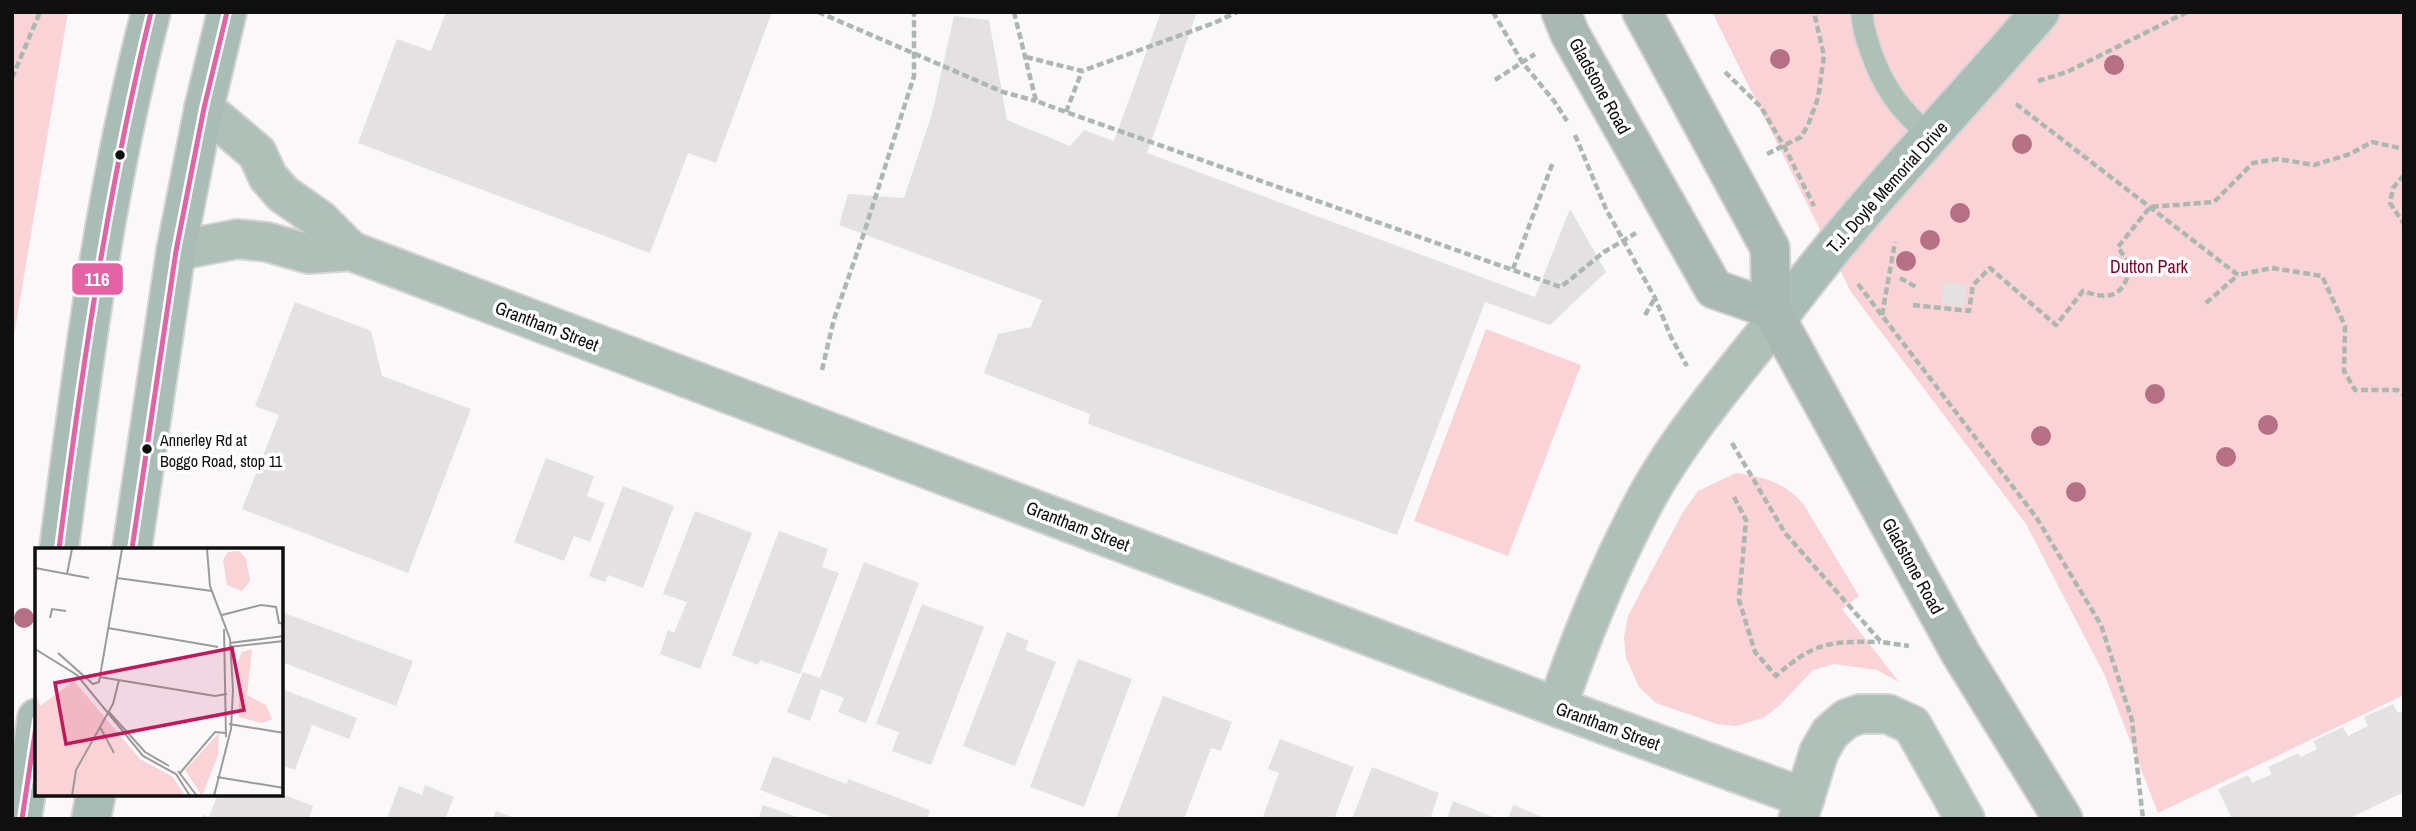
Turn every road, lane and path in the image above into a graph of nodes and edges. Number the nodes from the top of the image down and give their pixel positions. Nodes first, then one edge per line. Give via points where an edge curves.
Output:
1 (40, 12) edge
2 (151, 12) edge
3 (227, 12) edge
4 (818, 12) edge
5 (914, 12) edge
6 (1014, 12) edge
7 (1237, 12) edge
8 (1493, 12) edge
9 (1561, 12) edge
10 (1642, 12) edge
11 (1814, 12) edge
12 (1861, 12) edge
13 (2040, 12) edge
14 (2187, 12) edge
15 (1539, 52) dead end
16 (1025, 57) junction
17 (1522, 62) junction
18 (1716, 62) dead end
19 (1992, 69) junction
20 (1082, 71) junction
21 (12, 78) edge
22 (1494, 80) dead end
23 (2028, 84) dead end
24 (1036, 101) junction
25 (204, 108) junction
26 (1066, 112) junction
27 (1567, 122) dead end
28 (1574, 132) dead end
29 (1931, 137) junction
30 (1784, 146) junction
31 (2404, 149) edge
32 (1762, 157) dead end
33 (1553, 162) dead end
34 (2404, 175) edge
35 (1807, 193) dead end
36 (2150, 207) junction
37 (2404, 224) edge
38 (1644, 229) dead end
39 (1624, 240) junction
40 (176, 251) junction
41 (351, 251) junction
42 (1513, 269) junction
43 (2238, 275) junction
44 (1900, 278) dead end
45 (1857, 283) dead end
46 (1918, 288) dead end
47 (1655, 298) junction
48 (2206, 303) dead end
49 (1913, 305) dead end
50 (1774, 314) junction
51 (1645, 315) dead end
52 (1671, 337) dead end
53 (822, 370) dead end
54 (2404, 395) edge
55 (1748, 471) dead end
56 (1734, 497) dead end
57 (59, 548) edge
58 (132, 548) edge
59 (1881, 642) junction
60 (1961, 654) junction
61 (1557, 707) junction
62 (27, 741) edge
63 (96, 796) edge
64 (1801, 809) edge
65 (22, 819) edge
66 (91, 819) edge
67 (1965, 819) edge
68 (2063, 819) edge
69 (2143, 819) edge

1 - 21 path
2 - 57 main road via 112,190
3 - 25 main road
4 - 24 path, bridge via 1003,92
5 - 53 path via 914,76 834,319
6 - 16 path
7 - 20 path
8 - 17 path
9 - 50 main road, Gladstone Road via 1714,289
10 - 50 main road, Gladstone Road via 1770,248
11 - 30 path via 1824,56 1818,98 1801,137
12 - 29 lane via 1879,76 1908,117
13 - 19 main road, T.J. Doyle Memorial Drive
14 - 23 path via 2067,72
15 - 17 path
16 - 20 path
16 - 24 path
17 - 22 path
17 - 27 path
18 - 30 path via 1761,107
19 - 29 main road, T.J. Doyle Memorial Drive
19 - 36 path
20 - 26 path
24 - 26 path
25 - 40 main road
25 - 41 street, Grantham Street via 257,153 268,177 283,194 320,220
26 - 42 path
28 - 39 path
29 - 50 main road, T.J. Doyle Memorial Drive
30 - 32 path
30 - 35 path
31 - 36 path via 2372,142 2314,165 2278,159 2253,163 2214,202
33 - 42 path
34 - 37 path via 2393,188 2390,203
36 - 43 path
36 - 49 path via 2118,247 2130,266 2120,290 2109,296 2083,291 2056,325 1990,268 1973,285 1969,311
38 - 39 path
39 - 42 path via 1561,287
39 - 47 path
40 - 41 street, Grantham Street via 237,239 309,254
40 - 58 main road
41 - 61 street, Grantham Street
43 - 48 path
43 - 54 path via 2272,268 2322,276 2344,326 2344,371 2355,390 2397,390
44 - 46 path
45 - 69 path via 2036,517 2101,625 2132,720
47 - 51 path
47 - 52 path
50 - 60 main road, Gladstone Road
50 - 61 street via 1640,509
55 - 59 path via 1785,533
56 - 59 path via 1746,520 1739,600 1755,652 1776,676 1818,646
59 - 60 path
60 - 68 main road, Gladstone Road
61 - 64 street, Grantham Street
62 - 65 main road
63 - 66 main road
64 - 67 street via 1819,752 1830,733 1860,714 1888,714 1912,726

